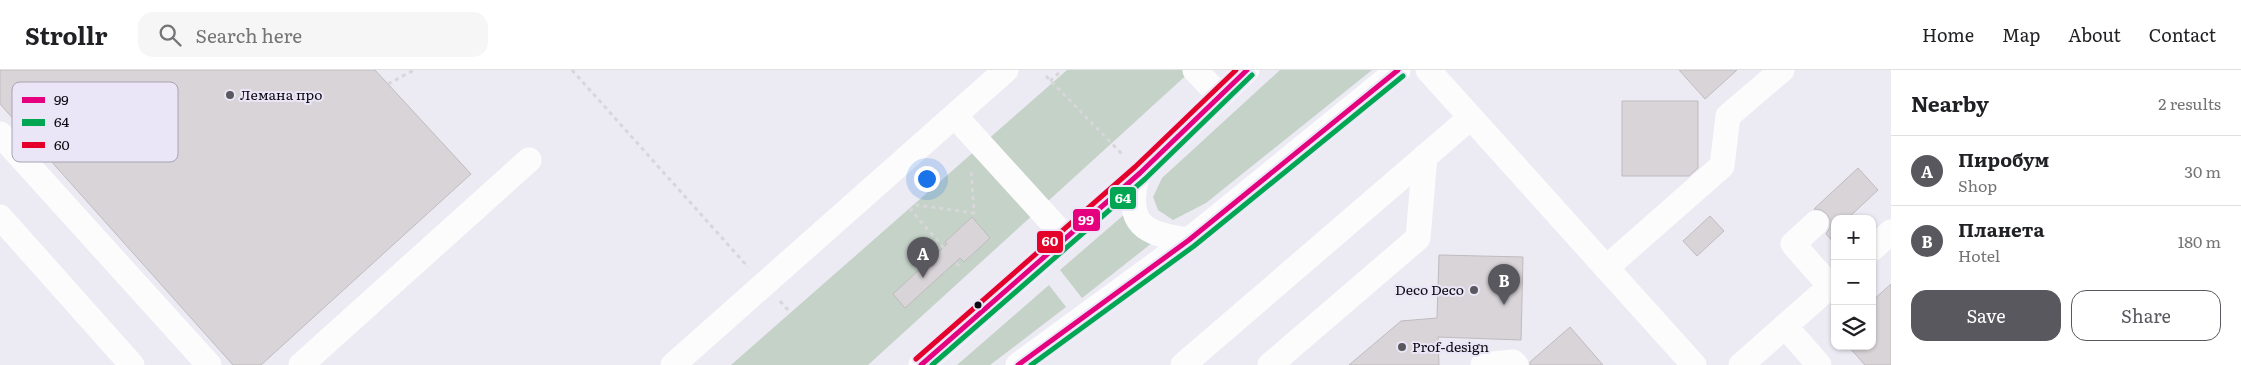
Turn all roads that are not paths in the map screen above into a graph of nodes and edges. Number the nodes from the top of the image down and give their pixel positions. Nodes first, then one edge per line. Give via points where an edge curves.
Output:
1 (1006, 70) edge
2 (1195, 70) edge
3 (1247, 70) edge
4 (1398, 70) edge
5 (1428, 70) edge
6 (1782, 70) edge
7 (1219, 96) junction
8 (955, 116) junction
9 (1470, 118) junction
10 (0, 134) edge
11 (12, 147) edge
12 (1425, 156) junction
13 (529, 160) dead end
14 (25, 162) edge
15 (1138, 174) junction
16 (0, 217) edge
17 (1816, 223) dead end
18 (1891, 232) edge
19 (1066, 238) junction
20 (1189, 240) junction
21 (1876, 245) edge
22 (1606, 268) junction
23 (1831, 283) edge
24 (1831, 285) edge
25 (1785, 326) junction
26 (687, 361) edge
27 (132, 365) edge
28 (209, 365) edge
29 (301, 365) edge
30 (921, 365) edge
31 (1018, 365) edge
32 (1183, 365) edge
33 (1270, 365) edge
34 (1483, 365) edge
35 (1516, 365) edge
36 (1694, 365) edge
37 (1741, 365) edge
38 (1819, 365) edge

1 - 8 street
2 - 7 street
3 - 7 street
4 - 20 street
5 - 9 street
6 - 22 street via 1728,116 1722,166
7 - 15 street
8 - 19 street
8 - 26 street via 764,285
9 - 12 street
9 - 22 street
10 - 11 street
12 - 32 street
12 - 33 street via 1418,238
13 - 29 street
14 - 28 street
15 - 19 street
15 - 20 street via 1132,197 1137,218 1150,232
16 - 27 street
17 - 23 street via 1793,244
18 - 21 street
19 - 30 street
20 - 31 street
22 - 36 street
24 - 25 street
25 - 37 street
25 - 38 street
34 - 35 street via 1513,362

